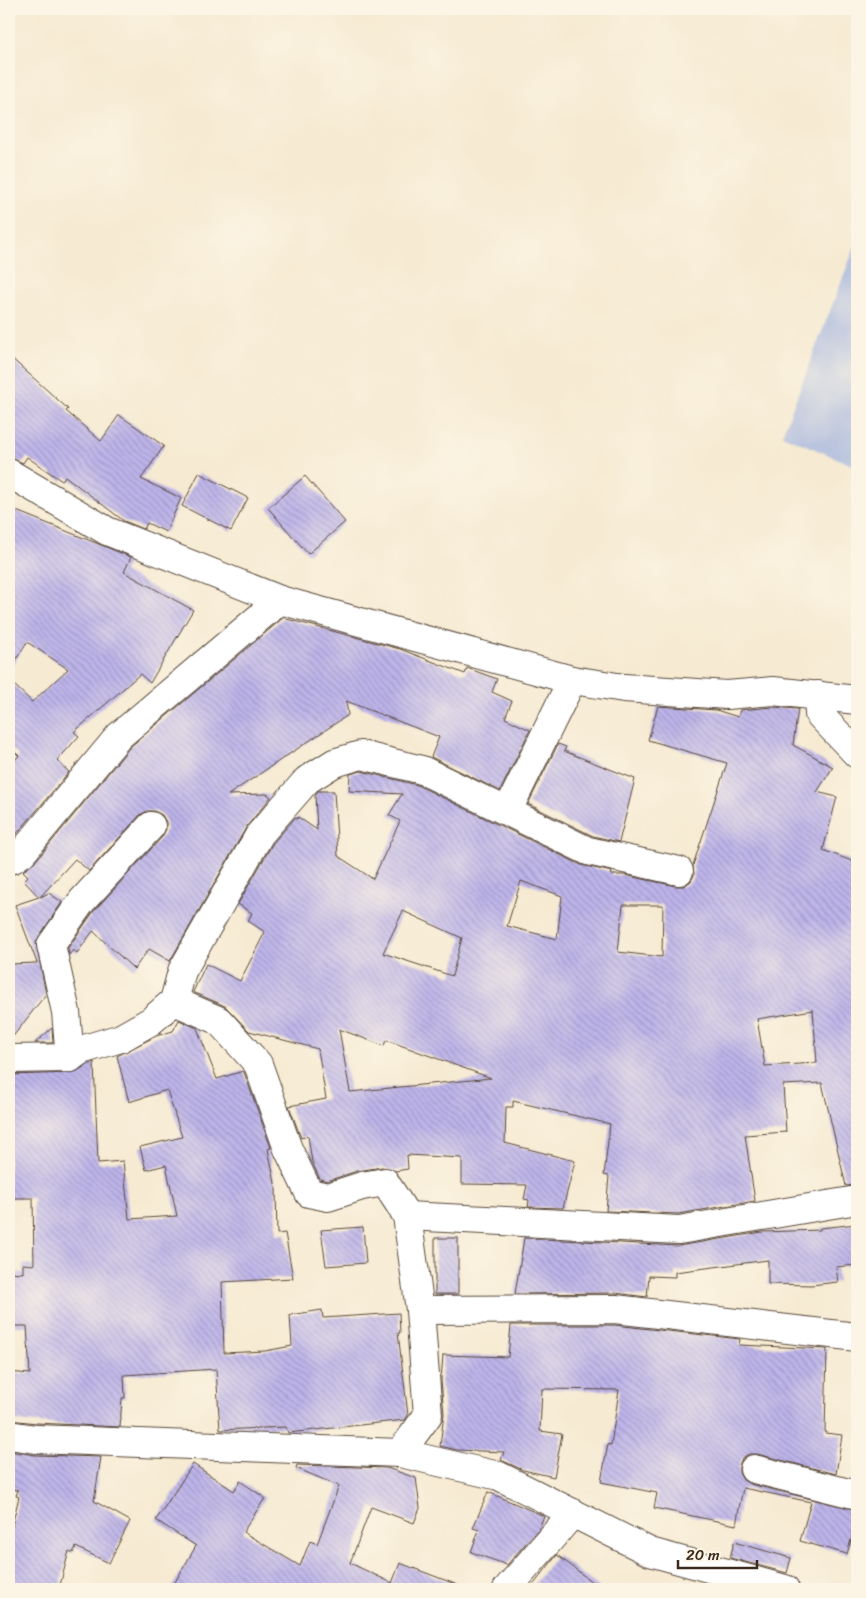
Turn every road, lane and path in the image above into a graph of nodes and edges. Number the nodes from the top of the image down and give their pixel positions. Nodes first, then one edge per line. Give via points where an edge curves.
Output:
1 (9, 473) edge
2 (280, 600) junction
3 (572, 680) junction
4 (818, 695) junction
5 (857, 700) edge
6 (857, 754) edge
7 (508, 810) junction
8 (151, 826) dead end
9 (9, 857) edge
10 (679, 871) dead end
11 (174, 1001) junction
12 (70, 1058) junction
13 (9, 1059) edge
14 (857, 1200) edge
15 (407, 1216) junction
16 (420, 1310) junction
17 (857, 1337) edge
18 (9, 1435) edge
19 (400, 1453) junction
20 (754, 1469) dead end
21 (857, 1495) edge
22 (572, 1513) junction
23 (507, 1589) edge
24 (784, 1589) edge

1 - 2 street via 107,531
2 - 3 street
2 - 9 street via 119,736 22,853 13,859
3 - 4 street via 624,688 727,696 773,691
3 - 7 street
4 - 5 street
4 - 6 street via 819,714
7 - 10 street via 588,851
7 - 11 street via 422,770 360,755 334,764 307,780 260,834 182,971
8 - 12 street via 82,901 50,945 66,1012
11 - 12 street via 151,1021 121,1038 81,1050
11 - 15 street via 218,1020 258,1064 288,1149 309,1193 328,1197 385,1182
12 - 13 street
14 - 15 street via 679,1230
15 - 16 street
16 - 17 street via 615,1310
16 - 19 street via 428,1415
18 - 19 street
19 - 22 street via 499,1476
20 - 21 street
22 - 23 street
22 - 24 street via 650,1552

